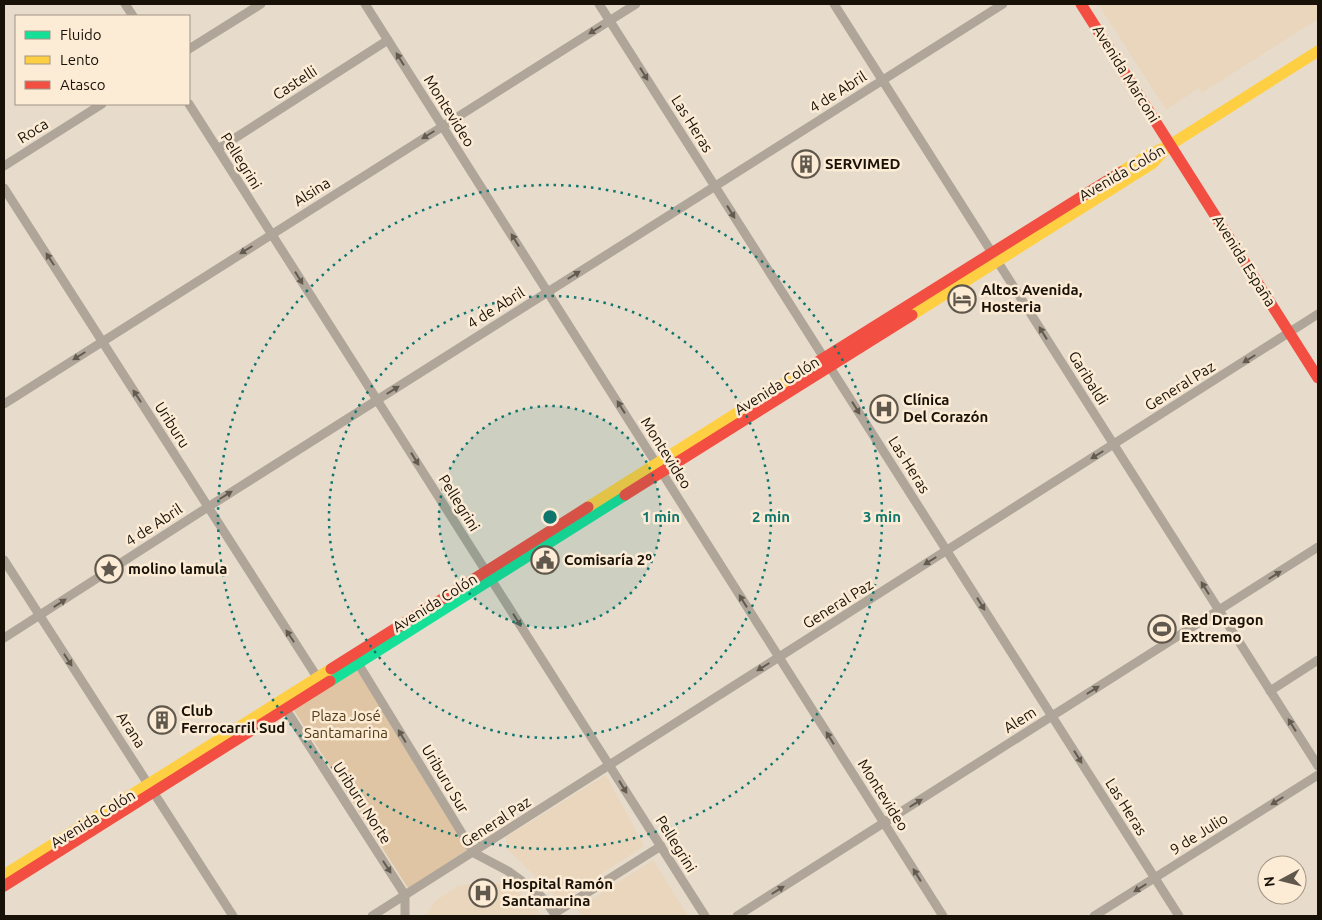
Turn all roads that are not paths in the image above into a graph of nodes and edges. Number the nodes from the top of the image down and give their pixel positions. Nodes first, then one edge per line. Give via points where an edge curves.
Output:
1 (125, 4) edge
2 (261, 4) edge
3 (365, 4) edge
4 (599, 4) edge
5 (636, 4) edge
6 (834, 4) edge
7 (1003, 4) edge
8 (1081, 4) edge
9 (132, 15) edge
10 (610, 20) junction
11 (388, 40) junction
12 (190, 48) edge
13 (1318, 51) edge
14 (882, 80) junction
15 (100, 105) edge
16 (190, 105) edge
17 (442, 126) junction
18 (1170, 145) junction
19 (218, 149) junction
20 (4, 166) edge
21 (715, 186) junction
22 (4, 188) edge
23 (272, 234) junction
24 (994, 256) junction
25 (548, 292) junction
26 (1318, 314) edge
27 (1290, 333) junction
28 (102, 341) junction
29 (827, 362) junction
30 (1318, 378) edge
31 (377, 400) junction
32 (4, 404) edge
33 (1114, 445) junction
34 (659, 468) junction
35 (208, 507) junction
36 (1318, 547) edge
37 (947, 551) junction
38 (4, 560) edge
39 (488, 575) junction
40 (1219, 610) junction
41 (40, 616) junction
42 (4, 638) edge
43 (779, 657) junction
44 (355, 659) junction
45 (1318, 660) edge
46 (317, 677) junction
47 (1270, 691) junction
48 (285, 708) junction
49 (1052, 716) junction
50 (610, 765) junction
51 (1318, 766) edge
52 (1318, 775) edge
53 (152, 788) junction
54 (884, 823) junction
55 (661, 846) junction
56 (474, 853) junction
57 (4, 875) edge
58 (1155, 878) junction
59 (4, 886) edge
60 (405, 895) junction
61 (556, 915) edge
62 (234, 916) edge
63 (372, 916) edge
64 (405, 916) edge
65 (705, 916) edge
66 (737, 916) edge
67 (943, 916) edge
68 (1094, 916) edge
69 (1179, 916) edge

1 - 9 street
2 - 12 street
3 - 11 street, Montevideo
4 - 10 street, Las Heras
5 - 10 street, Alsina
6 - 14 street, Garibaldi
7 - 14 street, 4 de Abril
8 - 18 main road, Avenida Marconi
10 -> 17 street, Alsina
10 -> 21 street, Las Heras
17 -> 11 street, Montevideo
11 - 19 street, Castelli
13 - 18 main road, Avenida Colón
14 - 21 street, 4 de Abril
14 - 24 street, Garibaldi
15 - 20 street, Roca
16 - 19 street, Pellegrini
17 -> 23 street, Alsina
25 -> 17 street, Montevideo
18 - 24 main road, Avenida Colón via 1150,154
18 - 27 main road, Avenida España
19 - 23 street, Pellegrini
25 -> 21 street, 4 de Abril
21 -> 29 street, Las Heras
28 -> 22 street, Uriburu
23 -> 28 street, Alsina
23 -> 31 street, Pellegrini
24 - 29 main road, Avenida Colón
33 -> 24 street, Garibaldi
31 -> 25 street, 4 de Abril
34 -> 25 street, Montevideo
26 - 27 street, General Paz
27 - 30 main road, Avenida España
27 -> 33 street, General Paz
28 -> 32 street, Alsina
35 -> 28 street, Uriburu
29 - 34 main road, Avenida Colón
29 -> 37 street, Las Heras
35 -> 31 street, 4 de Abril
31 -> 39 street, Pellegrini
33 -> 37 street, General Paz
40 -> 33 street, Garibaldi
34 - 39 main road, Avenida Colón
43 -> 34 street, Montevideo
41 -> 35 street, 4 de Abril
46 -> 35 street, Uriburu
40 -> 36 street, Alem
37 -> 43 street, General Paz
37 -> 49 street, Las Heras
38 - 41 street, Arana
39 - 44 main road, Avenida Colón
39 -> 50 street, Pellegrini
40 - 47 street, Garibaldi
49 -> 40 street, Alem
41 - 42 street, 4 de Abril
41 -> 53 street, Arana
43 -> 50 street, General Paz
54 -> 43 street, Montevideo
44 - 46 main road, Avenida Colón
44 - 48 main road, Avenida Colón
56 -> 44 street, Uriburu Sur
45 - 47 street
46 - 53 main road, Avenida Colón
51 -> 47 street, Garibaldi
48 - 53 main road, Avenida Colón
48 -> 60 street, Uriburu Norte
54 -> 49 street, Alem
49 -> 58 street, Las Heras
50 -> 55 street, Pellegrini
50 - 56 street, General Paz
52 -> 58 street, 9 de Julio
53 - 57 main road, Avenida Colón
53 - 59 main road, Avenida Colón
53 - 62 street, Arana
66 -> 54 street, Alem
67 -> 54 street, Montevideo
55 - 61 street
55 - 65 street, Pellegrini
56 - 60 street, General Paz
56 - 61 street via 508,871 534,890
58 -> 68 street, 9 de Julio
58 - 69 street, Las Heras
60 - 63 street, General Paz
60 - 64 street

